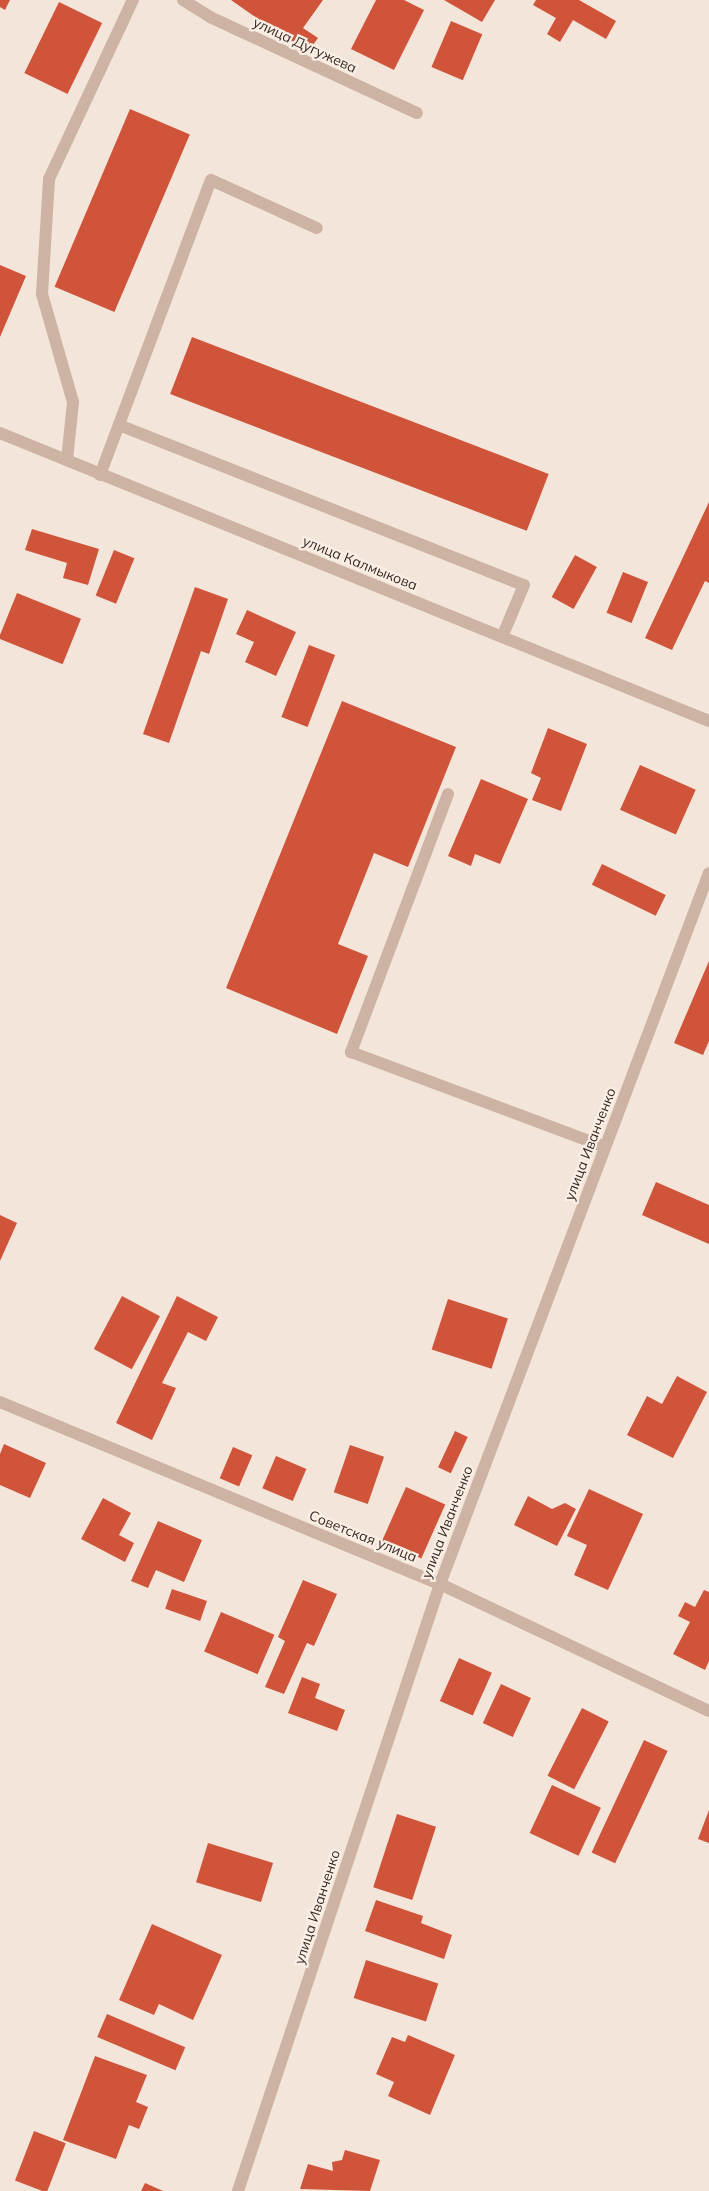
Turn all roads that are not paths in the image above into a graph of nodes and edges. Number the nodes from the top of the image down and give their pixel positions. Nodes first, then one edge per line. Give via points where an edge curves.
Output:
1 (133, 0) edge
2 (183, 0) edge
3 (417, 113) dead end
4 (317, 228) dead end
5 (119, 425) junction
6 (0, 433) edge
7 (67, 460) junction
8 (100, 474) junction
9 (502, 637) junction
10 (709, 721) edge
11 (448, 794) dead end
12 (709, 874) edge
13 (605, 1147) junction
14 (0, 1402) edge
15 (440, 1584) junction
16 (709, 1711) edge
17 (238, 2191) edge

1 - 7 street via 49,179 42,294 73,402
2 - 3 street, улица Дугужева via 210,17
4 - 5 street via 212,180
5 - 8 street
5 - 9 street via 524,585
6 - 7 street, улица Калмыкова
7 - 8 street, улица Калмыкова
8 - 9 street, улица Калмыкова
9 - 10 street, улица Калмыкова
11 - 13 street via 351,1052
12 - 13 street, улица Иванченко
13 - 15 street, улица Иванченко
14 - 15 street, Советская улица
15 - 16 street, Советская улица
15 - 17 street, улица Иванченко

